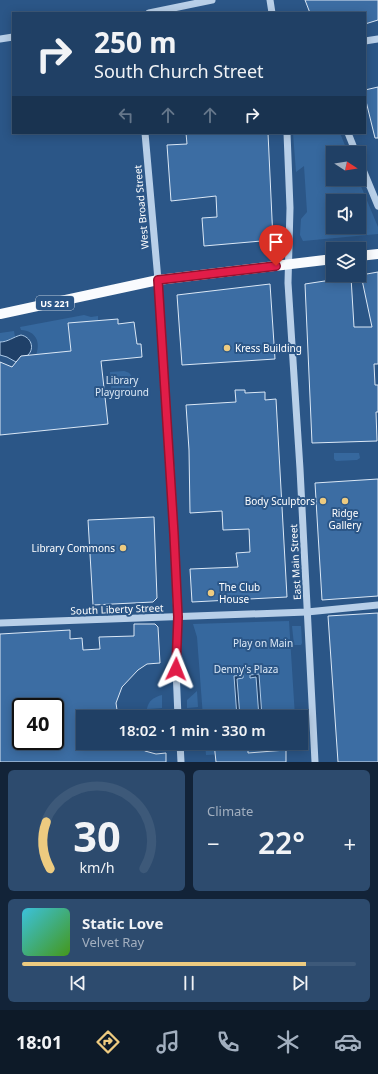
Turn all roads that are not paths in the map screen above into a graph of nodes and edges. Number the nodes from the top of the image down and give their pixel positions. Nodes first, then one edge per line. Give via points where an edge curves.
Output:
1 (212, 0) edge
2 (270, 0) edge
3 (154, 12) edge
4 (272, 12) edge
5 (12, 37) edge
6 (0, 39) edge
7 (378, 39) edge
8 (366, 41) edge
9 (144, 134) edge
10 (287, 134) edge
11 (348, 134) edge
12 (353, 146) edge
13 (366, 177) edge
14 (378, 206) edge
15 (378, 254) edge
16 (366, 255) edge
17 (326, 260) edge
18 (288, 265) junction
19 (158, 280) junction
20 (0, 314) edge
21 (378, 605) edge
22 (307, 612) junction
23 (178, 617) junction
24 (0, 623) edge
25 (178, 710) edge
26 (180, 750) edge
27 (181, 762) edge
28 (315, 762) edge

1 - 3 street
2 - 4 street
5 - 6 street
7 - 8 street
9 - 19 street, West Broad Street
10 - 18 street, East Main Street via 290,208
11 - 12 street
13 - 14 street
15 - 16 main road
17 - 18 main road, US 221
18 - 19 main road, US 221
18 - 22 street, East Main Street
19 - 20 main road, US 221
19 - 23 street, West Broad Street
21 - 22 street, South Liberty Street
22 - 23 street, South Liberty Street
22 - 28 street, East Main Street
23 - 24 street, South Liberty Street
23 - 25 street, West Broad Street
26 - 27 street

